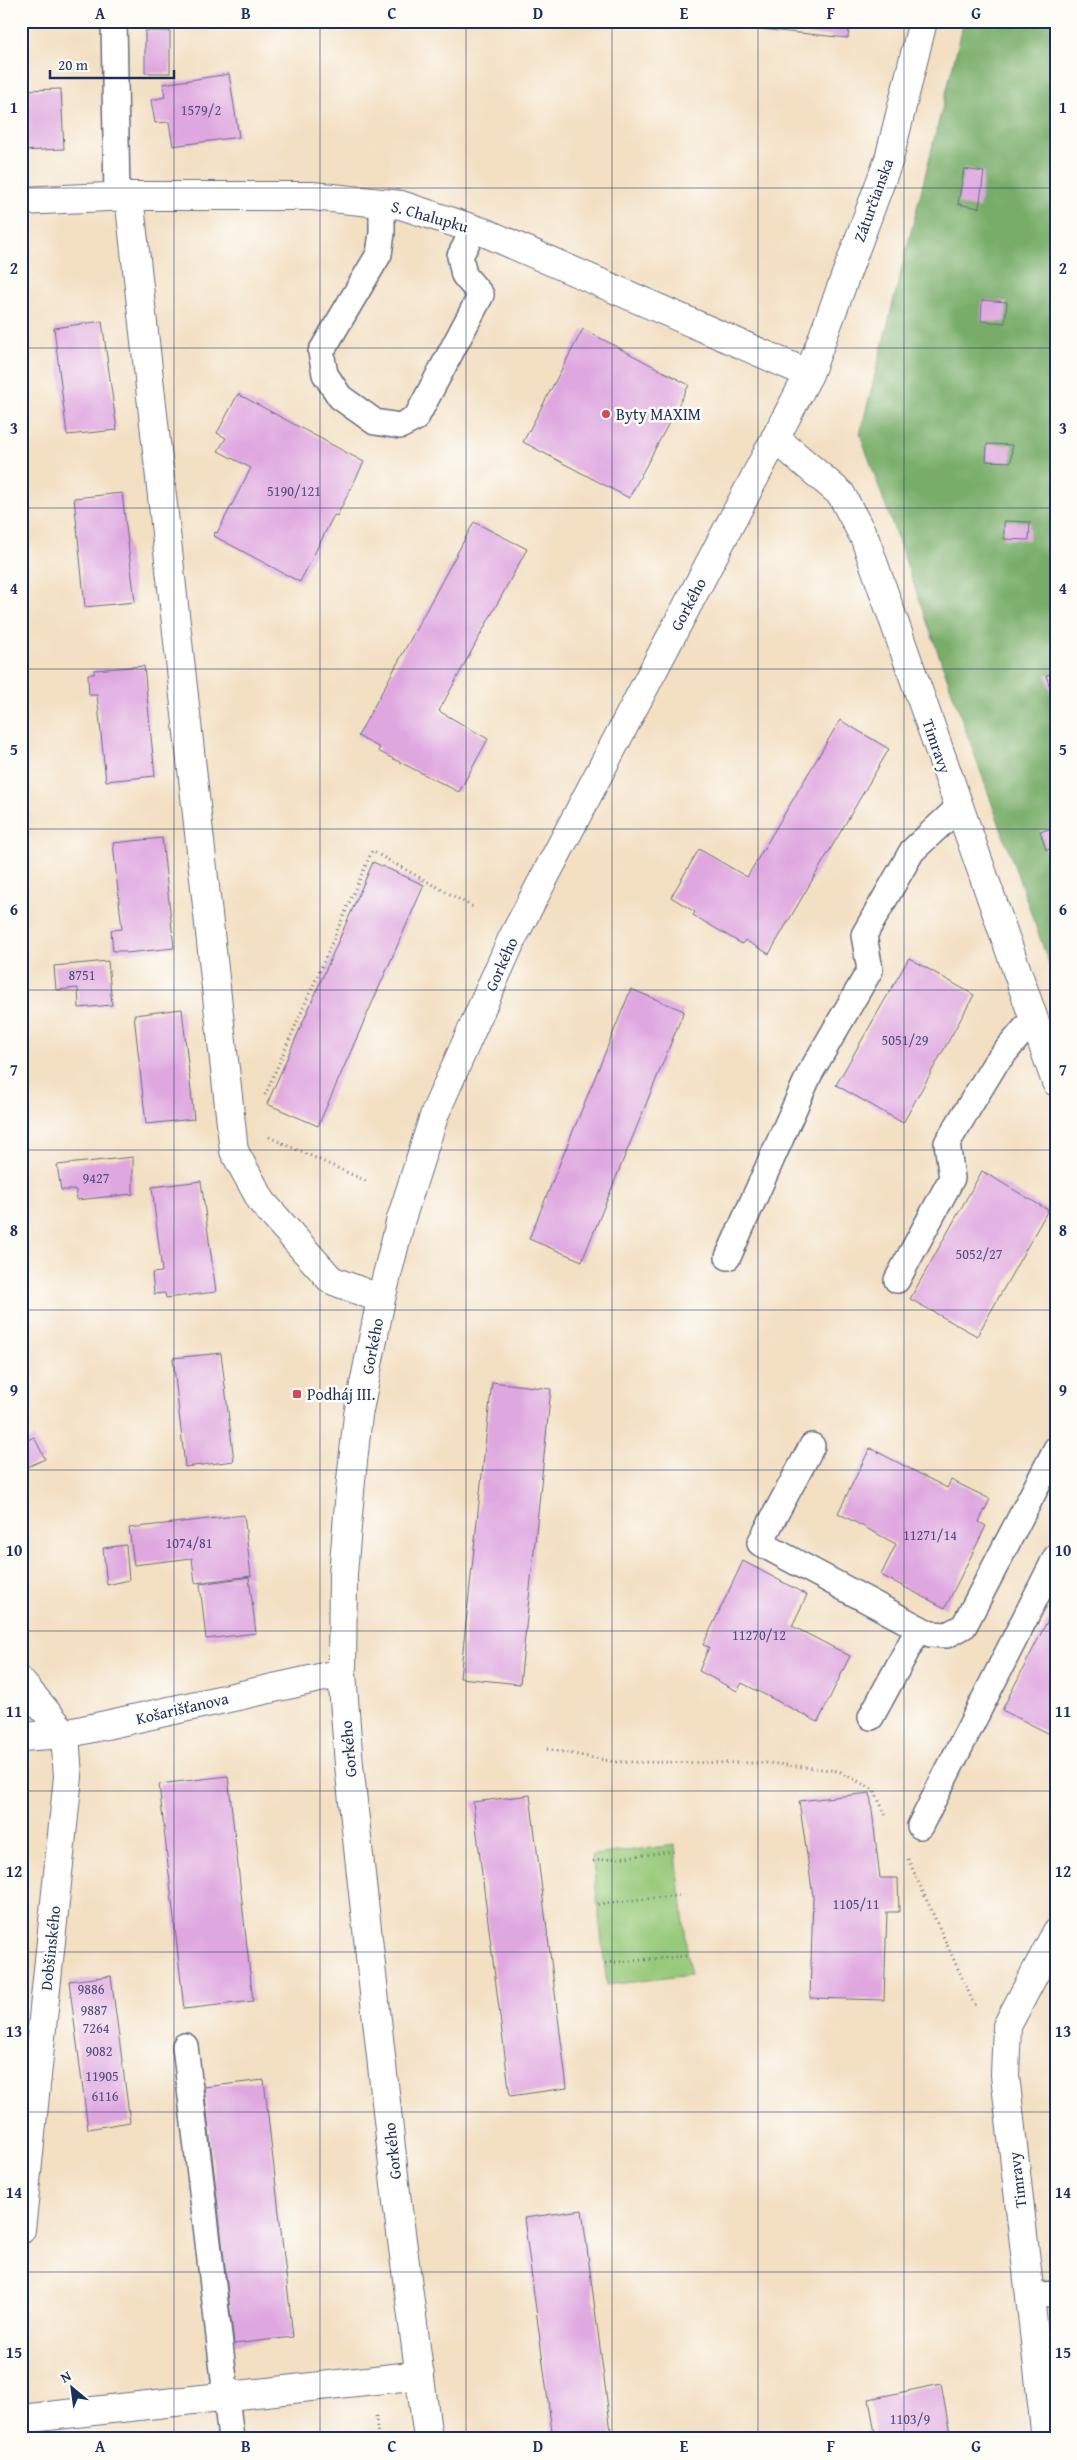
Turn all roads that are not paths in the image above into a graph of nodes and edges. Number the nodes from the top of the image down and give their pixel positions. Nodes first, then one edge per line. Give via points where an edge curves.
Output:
1 (114, 21) edge
2 (922, 21) edge
3 (123, 197) junction
4 (21, 201) edge
5 (382, 203) junction
6 (474, 229) junction
7 (809, 374) junction
8 (775, 438) junction
9 (959, 807) junction
10 (1034, 1018) junction
11 (1056, 1082) edge
12 (728, 1257) dead end
13 (897, 1280) dead end
14 (381, 1299) junction
15 (812, 1446) dead end
16 (1056, 1449) edge
17 (1056, 1557) edge
18 (919, 1628) junction
19 (342, 1673) junction
20 (21, 1682) edge
21 (872, 1717) dead end
22 (64, 1734) junction
23 (21, 1736) edge
24 (920, 1826) dead end
25 (1056, 1933) edge
26 (185, 2046) dead end
27 (21, 2230) edge
28 (1043, 2295) edge
29 (420, 2375) junction
30 (226, 2397) junction
31 (21, 2419) edge
32 (231, 2439) edge
33 (428, 2439) edge
34 (1046, 2439) edge

1 - 3 lane
2 - 7 street, Záturčianska via 889,159
3 - 4 street, S. Chalupku
3 - 5 street, S. Chalupku via 312,196
3 - 14 street via 234,1151 262,1202 331,1280
5 - 6 street, S. Chalupku via 401,205
5 - 6 lane via 378,254 321,352 325,374 340,396 375,422 400,426 416,418 481,295 464,275 460,256
6 - 7 street, S. Chalupku
7 - 8 street, Gorkého
8 - 9 street, Timravy via 841,494 864,539
8 - 14 street, Gorkého via 512,939 435,1113 401,1219
9 - 10 street, Timravy
9 - 12 lane via 912,851 864,935 870,970 809,1075
10 - 11 street, Timravy
10 - 13 lane via 994,1064 947,1143 952,1178
14 - 19 street, Gorkého via 358,1415 351,1480 343,1574
15 - 18 lane via 760,1543
16 - 18 lane via 964,1626 947,1635 930,1634
17 - 24 lane
18 - 21 lane
19 - 22 street, Košarišťanova
19 - 29 street, Gorkého via 349,1765 395,2182
20 - 22 street
22 - 23 street, Košarišťanova
22 - 27 street, Dobšinského via 68,1777
25 - 28 street, Timravy via 1007,2026 1005,2075
26 - 30 lane
28 - 34 street, Timravy
29 - 30 street
29 - 33 street, Gorkého
30 - 31 street
30 - 32 lane

